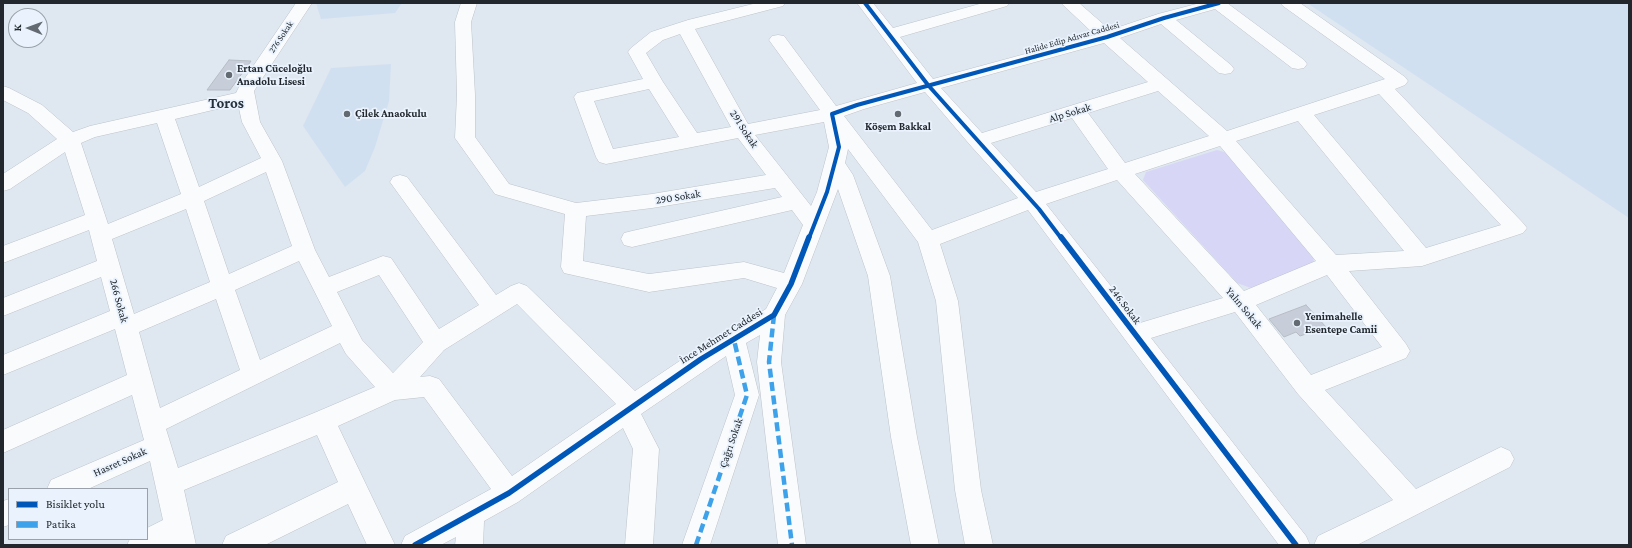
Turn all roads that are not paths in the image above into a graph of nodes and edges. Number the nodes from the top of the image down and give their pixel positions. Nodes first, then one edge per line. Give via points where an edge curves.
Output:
1 (304, 3) edge
2 (469, 3) edge
3 (774, 3) edge
4 (865, 3) edge
5 (1001, 3) edge
6 (1069, 3) edge
7 (1218, 3) edge
8 (1290, 3) edge
9 (1183, 8) edge
10 (1164, 18) junction
11 (685, 27) junction
12 (889, 35) junction
13 (1108, 37) junction
14 (778, 40) dead end
15 (1298, 64) dead end
16 (1226, 69) dead end
17 (654, 82) junction
18 (1162, 84) junction
19 (928, 85) junction
20 (1382, 86) junction
21 (3, 92) edge
22 (245, 94) junction
23 (1077, 110) junction
24 (1301, 112) junction
25 (832, 114) junction
26 (164, 115) junction
27 (743, 132) junction
28 (1223, 138) junction
29 (70, 140) junction
30 (692, 141) junction
31 (978, 141) junction
32 (272, 161) junction
33 (835, 164) junction
34 (1122, 173) junction
35 (780, 180) junction
36 (400, 182) dead end
37 (3, 184) edge
38 (192, 198) junction
39 (1032, 201) junction
40 (797, 202) junction
41 (576, 210) junction
42 (814, 224) junction
43 (99, 227) junction
44 (632, 239) dead end
45 (928, 240) junction
46 (304, 250) junction
47 (3, 255) edge
48 (1422, 258) junction
49 (1331, 264) junction
50 (109, 265) junction
51 (791, 284) junction
52 (223, 286) junction
53 (323, 288) junction
54 (1240, 302) junction
55 (3, 307) edge
56 (493, 308) junction
57 (774, 315) junction
58 (124, 321) junction
59 (346, 330) junction
60 (1134, 334) junction
61 (734, 340) junction
62 (436, 343) junction
63 (3, 365) edge
64 (253, 374) junction
65 (141, 380) junction
66 (1307, 387) junction
67 (393, 390) junction
68 (630, 409) junction
69 (323, 421) junction
70 (156, 434) junction
71 (3, 442) edge
72 (1501, 459) dead end
73 (169, 484) junction
74 (62, 488) edge
75 (354, 488) junction
76 (509, 493) junction
77 (1413, 504) junction
78 (471, 514) junction
79 (180, 536) edge
80 (141, 545) edge
81 (236, 545) edge
82 (381, 545) edge
83 (415, 545) edge
84 (469, 545) edge
85 (638, 545) edge
86 (696, 545) edge
87 (792, 545) edge
88 (926, 545) edge
89 (979, 545) edge
90 (1296, 545) edge
91 (1328, 545) edge

1 - 22 street, 276 Sokak
2 - 41 street via 463,22 465,138 502,189
3 - 11 street
4 - 12 street, 246.Sokak
5 - 12 street
6 - 13 street
7 - 9 street, Halide Edip Adıvar Caddesi
7 - 15 street
8 - 20 street via 1399,81
9 - 10 street, Halide Edip Adıvar Caddesi
10 - 13 street, Halide Edip Adıvar Caddesi
10 - 16 street
11 - 17 street via 657,36 637,52
11 - 27 street, 291 Sokak
12 - 19 street, 246.Sokak
13 - 18 street
13 - 19 street, Halide Edip Adıvar Caddesi
14 - 25 street
17 - 30 street
17 - 30 street via 583,97 606,157
18 - 23 street, Alp Sokak
18 - 28 street
19 - 25 street
19 - 31 street, 246.Sokak
20 - 24 street
20 - 48 street via 1516,228
21 - 29 street, 266 Sokak via 35,109
22 - 26 street
22 - 32 street via 251,122
23 - 31 street, Alp Sokak
23 - 34 street, Yalın Sokak
24 - 28 street
24 - 48 street
25 - 27 street
25 - 33 street, İnce Mehmet Caddesi via 839,147
25 - 45 street
26 - 29 street via 90,132
26 - 38 street
27 - 30 street
27 - 35 street, 291 Sokak
28 - 34 street
28 - 49 street
29 - 37 street
29 - 43 street, 266 Sokak
31 - 39 street, 246.Sokak
32 - 38 street
32 - 46 street
33 - 42 street, İnce Mehmet Caddesi via 828,192
33 - 88 street via 843,175 879,276 904,437
34 - 39 street
34 - 54 street, Yalın Sokak
35 - 40 street, 291 Sokak
35 - 41 street, 290 Sokak via 652,202
36 - 56 street
38 - 43 street
38 - 52 street
39 - 45 street
39 - 60 street, 246.Sokak
40 - 42 street, 291 Sokak
40 - 44 street
41 - 51 street via 572,267 649,283 744,270
42 - 51 street, İnce Mehmet Caddesi
43 - 47 street
43 - 50 street, 266 Sokak
45 - 89 street via 947,301 968,490
46 - 52 street
46 - 53 street
48 - 49 street
49 - 54 street
49 - 66 street via 1398,351
50 - 55 street
50 - 58 street, 266 Sokak
51 - 57 street, İnce Mehmet Caddesi
52 - 58 street
52 - 64 street
53 - 59 street
53 - 62 street via 383,264
54 - 60 street
54 - 66 street, Yalın Sokak
56 - 62 street
56 - 68 street via 519,292
57 - 61 street, İnce Mehmet Caddesi
57 - 87 street via 769,362
58 - 63 street
58 - 65 street, 266 Sokak
59 - 64 street, Hasret Sokak
59 - 67 street via 354,347
60 - 90 street, 246.Sokak
61 - 68 street, İnce Mehmet Caddesi via 700,359
61 - 86 street, Çağrı Sokak via 747,395
62 - 67 street
64 - 70 street, Hasret Sokak
65 - 70 street, 266 Sokak
65 - 71 street
66 - 77 street, Yalın Sokak
67 - 69 street
67 - 76 street via 430,386
68 - 76 street, İnce Mehmet Caddesi
68 - 85 street via 646,449
69 - 73 street
69 - 75 street
70 - 73 street, 266 Sokak
70 - 74 street, Hasret Sokak
72 - 77 street
73 - 79 street, 266 Sokak
75 - 81 street
75 - 82 street
76 - 78 street, İnce Mehmet Caddesi
77 - 91 street
78 - 83 street, İnce Mehmet Caddesi
78 - 84 street
79 - 80 street

